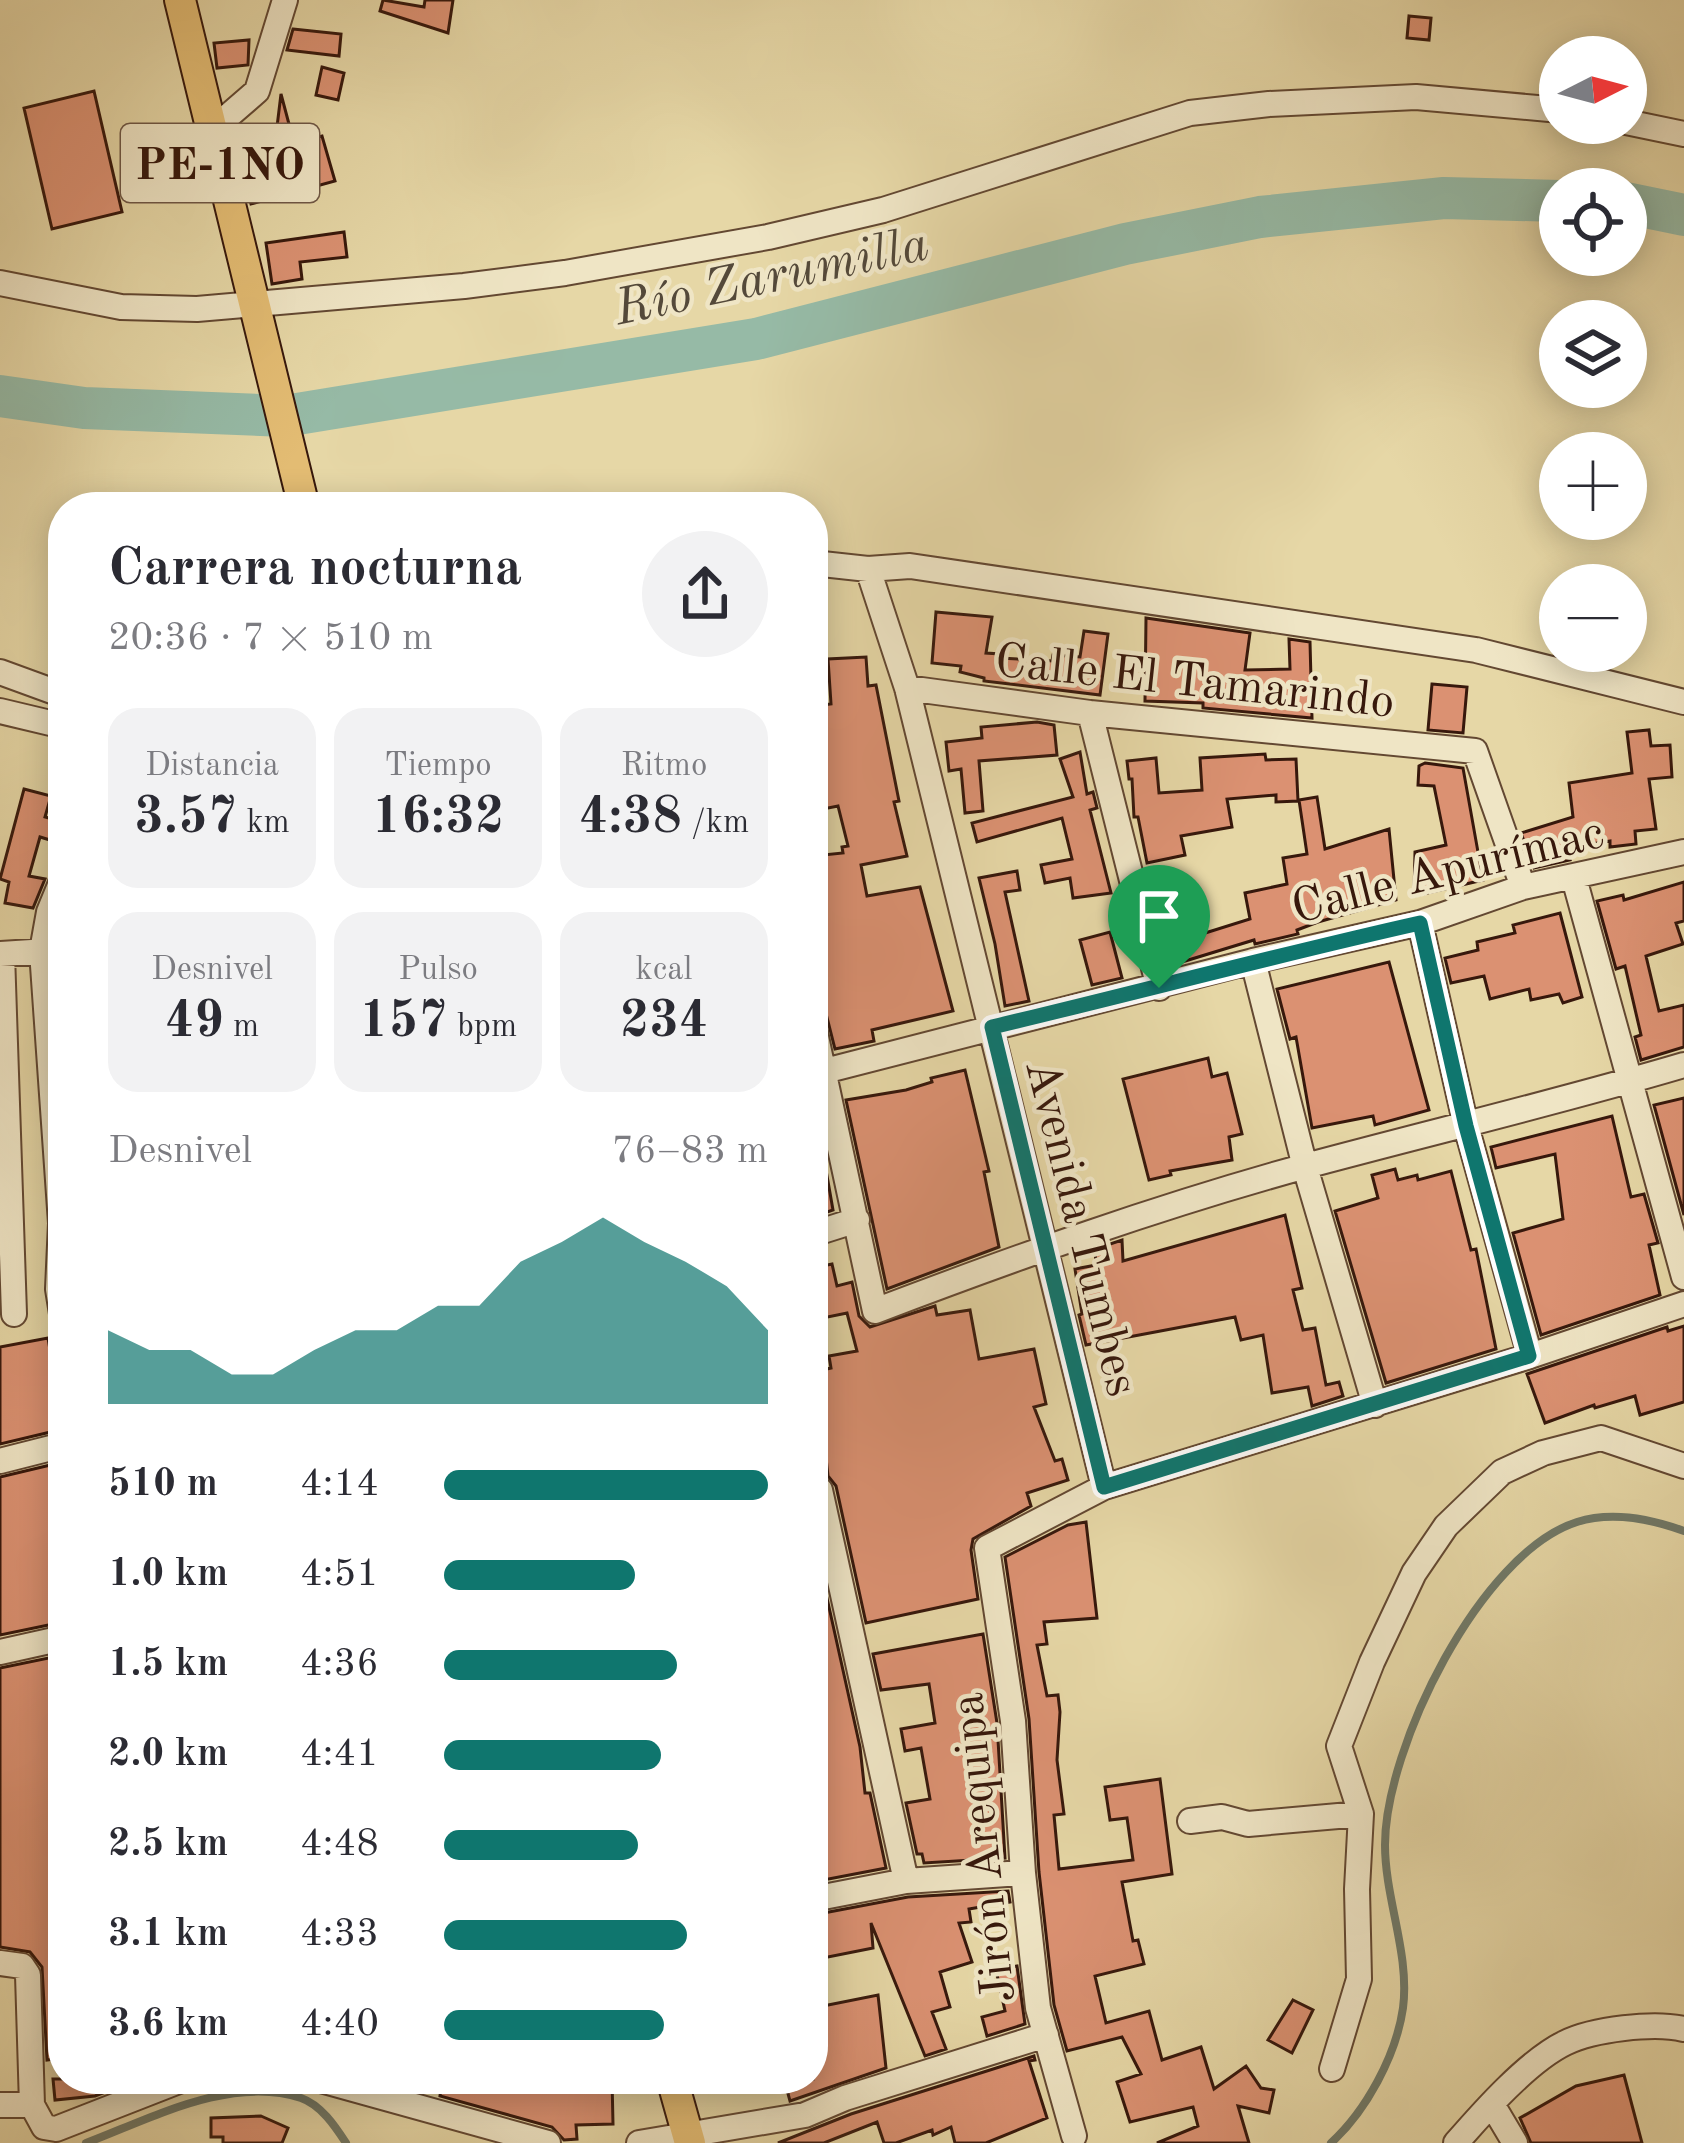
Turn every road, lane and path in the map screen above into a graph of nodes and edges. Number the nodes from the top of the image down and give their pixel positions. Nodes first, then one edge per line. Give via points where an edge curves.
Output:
1 (180, 0) edge
2 (284, 0) edge
3 (1539, 108) edge
4 (1647, 126) edge
5 (212, 130) junction
6 (1684, 134) edge
7 (0, 283) edge
8 (258, 313) junction
9 (300, 492) edge
10 (828, 565) edge
11 (868, 569) junction
12 (0, 672) edge
13 (907, 688) junction
14 (48, 690) edge
15 (1684, 702) edge
16 (0, 711) edge
17 (1090, 713) junction
18 (48, 722) edge
19 (1684, 852) edge
20 (1574, 878) junction
21 (1523, 887) junction
22 (1420, 923) junction
23 (48, 950) edge
24 (1, 954) edge
25 (1253, 961) junction
26 (1159, 988) junction
27 (992, 1027) junction
28 (1684, 1065) edge
29 (828, 1070) edge
30 (1631, 1081) junction
31 (828, 1108) edge
32 (1466, 1126) junction
33 (1305, 1167) junction
34 (856, 1220) junction
35 (828, 1229) edge
36 (1043, 1247) junction
37 (1684, 1276) edge
38 (48, 1294) edge
39 (1684, 1304) edge
40 (7, 1316) edge
41 (1529, 1356) junction
42 (1375, 1405) junction
43 (48, 1449) edge
44 (0, 1461) edge
45 (1684, 1466) edge
46 (1104, 1487) junction
47 (828, 1526) edge
48 (48, 1641) edge
49 (0, 1652) edge
50 (1361, 1814) junction
51 (1190, 1821) dead end
52 (1023, 1874) junction
53 (906, 1881) junction
54 (828, 1896) edge
55 (11, 1965) edge
56 (1684, 2029) edge
57 (1046, 2035) junction
58 (1332, 2069) dead end
59 (146, 2094) edge
60 (371, 2094) edge
61 (676, 2094) edge
62 (0, 2105) edge
63 (32, 2105) junction
64 (1492, 2106) junction
65 (1074, 2136) dead end
66 (688, 2138) edge
67 (548, 2143) edge
68 (639, 2143) edge
69 (1456, 2143) edge
70 (1515, 2143) edge

1 - 5 main road, PE-1NO
2 - 5 street via 257,91
3 - 8 street via 1416,97 1190,113 883,210 768,237
4 - 6 street
5 - 8 main road, PE-1NO
7 - 8 street via 121,307
8 - 9 main road, PE-1NO
10 - 11 street
11 - 13 street, Avenida Tumbes
11 - 15 street via 910,566 1476,650
12 - 14 street
13 - 17 street, Calle El Tamarindo
13 - 27 street, Avenida Tumbes
16 - 18 street
17 - 21 street, Calle El Tamarindo via 1474,751
17 - 26 street
19 - 20 street, Calle Apurímac
20 - 21 street, Calle Apurímac
20 - 30 street
21 - 22 street, Calle Apurímac
22 - 25 street, Calle Apurímac
22 - 32 street
23 - 24 street
24 - 40 street
25 - 26 street, Calle Apurímac
25 - 33 street
26 - 27 street, Calle Apurímac
27 - 29 street, Calle Apurímac
27 - 36 street, Avenida Tumbes
28 - 30 street
30 - 32 street
30 - 37 street
31 - 34 street
32 - 33 street
32 - 41 street
33 - 36 street
33 - 42 street
34 - 35 street
34 - 36 street via 875,1312
36 - 46 street, Avenida Tumbes
38 - 40 street
39 - 41 street
41 - 42 street
42 - 46 street
43 - 44 street
45 - 50 street via 1601,1438 1502,1472 1446,1526 1414,1573 1339,1746
46 - 52 street, Jirón Arequipa via 987,1548 1013,1721
47 - 53 street
48 - 49 street
50 - 51 street
50 - 58 street via 1359,1979
52 - 53 street
52 - 57 street, Jirón Arequipa
53 - 54 street
55 - 63 street via 28,1975
56 - 64 street via 1663,2024 1567,2042
57 - 65 street, Jirón Arequipa
57 - 66 street via 805,2115
59 - 63 street via 56,2129 44,2127
60 - 67 street
61 - 66 main road
62 - 63 street
64 - 69 street
64 - 70 street
66 - 68 street

